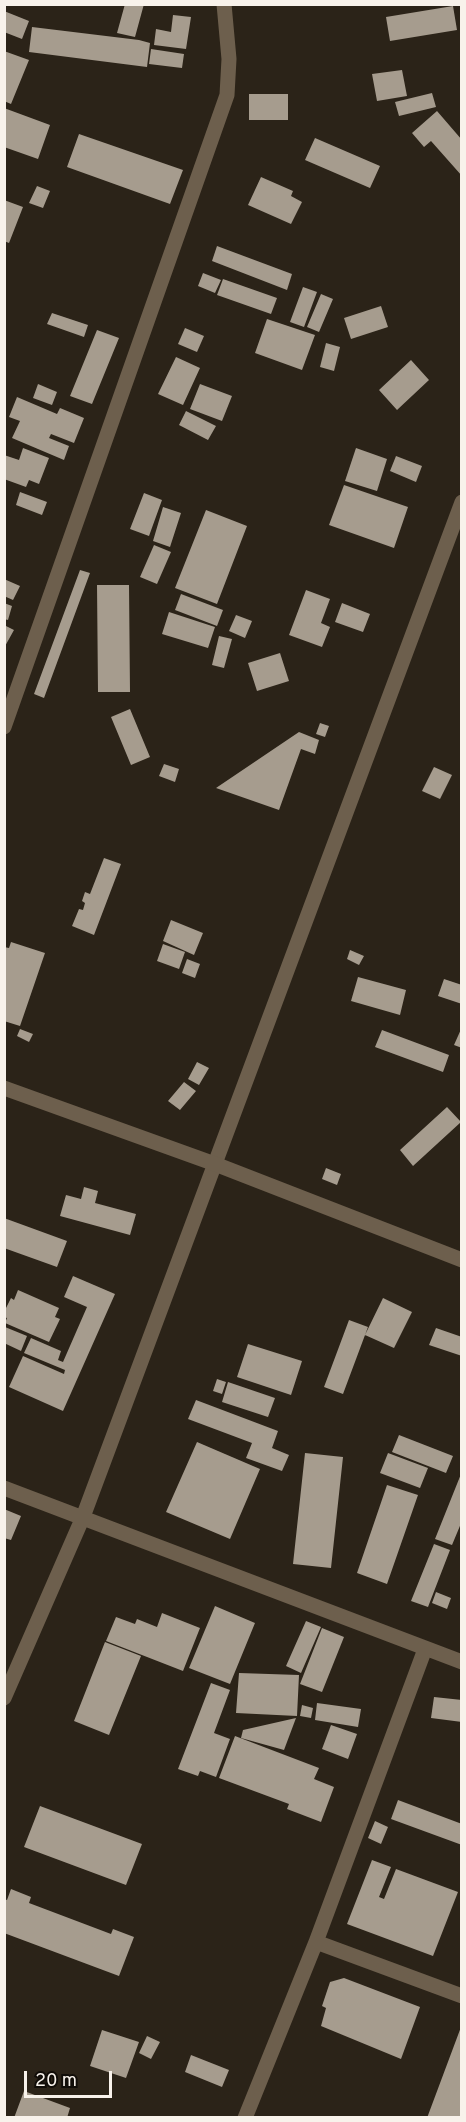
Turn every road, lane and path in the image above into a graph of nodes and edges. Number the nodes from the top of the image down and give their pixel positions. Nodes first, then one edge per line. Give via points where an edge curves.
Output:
1 (224, 4) edge
2 (462, 502) edge
3 (6, 721) edge
4 (4, 1088) edge
5 (215, 1164) junction
6 (462, 1260) edge
7 (4, 1488) edge
8 (83, 1517) junction
9 (425, 1649) junction
10 (462, 1662) edge
11 (4, 1698) edge
12 (316, 1942) junction
13 (462, 1996) edge
14 (245, 2118) edge

1 - 3 street via 229,59 227,95
2 - 5 street
4 - 5 street
5 - 6 street
5 - 8 street
7 - 8 street
8 - 9 street
8 - 11 street
9 - 10 street
9 - 12 street
12 - 13 street
12 - 14 street

